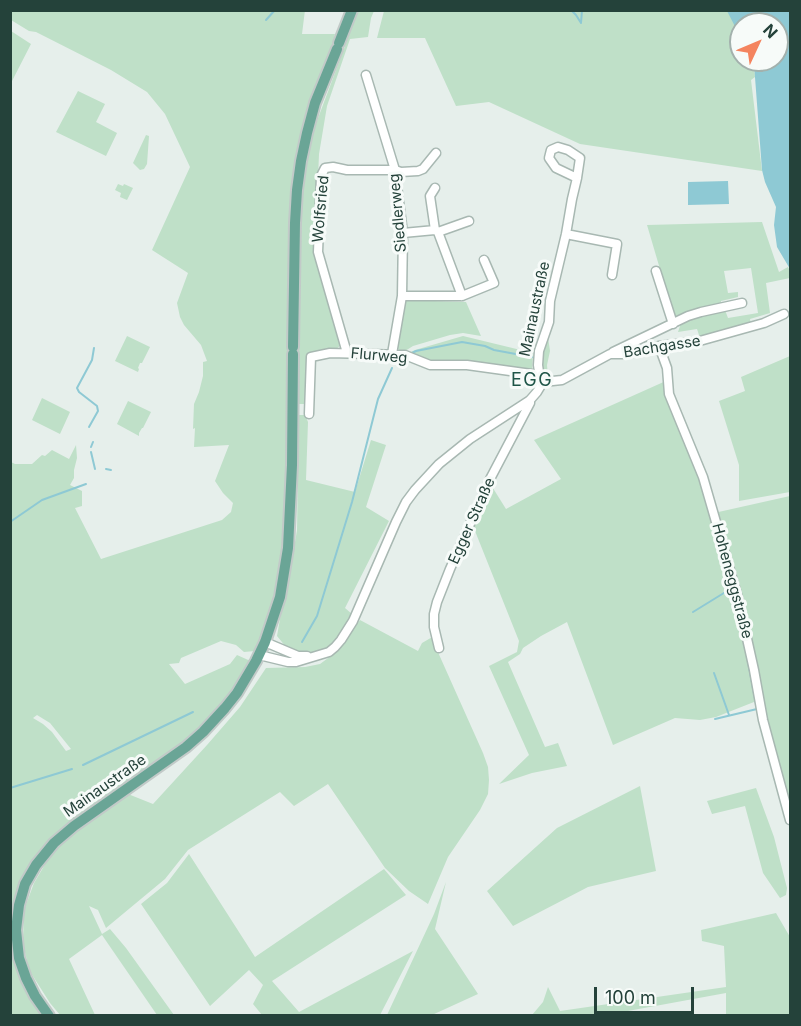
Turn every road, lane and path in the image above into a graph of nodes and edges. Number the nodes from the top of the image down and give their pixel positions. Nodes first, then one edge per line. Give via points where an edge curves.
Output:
1 (352, 10) edge
2 (366, 75) dead end
3 (436, 153) dead end
4 (395, 170) junction
5 (577, 178) junction
6 (435, 188) dead end
7 (469, 221) dead end
8 (437, 231) junction
9 (403, 233) junction
10 (566, 234) junction
11 (484, 260) dead end
12 (656, 272) dead end
13 (612, 275) dead end
14 (402, 296) junction
15 (462, 296) junction
16 (742, 303) dead end
17 (784, 314) dead end
18 (674, 324) junction
19 (659, 346) junction
20 (347, 353) junction
21 (392, 354) junction
22 (610, 354) junction
23 (541, 379) junction
24 (530, 400) junction
25 (309, 414) dead end
26 (265, 642) junction
27 (439, 648) dead end
28 (259, 655) junction
29 (316, 657) junction
30 (790, 820) edge
31 (49, 1016) edge

1 - 26 main road, Mainaustraße via 315,103 297,190 288,548 280,597
2 - 4 street, Siedlerweg
3 - 4 street via 423,169
4 - 9 street, Siedlerweg
4 - 20 street, Wolfsried via 333,167 325,168 321,176 318,252
5 - 5 street, Mainaustraße via 580,158 558,147 551,150 549,158 556,168
5 - 10 street, Mainaustraße
6 - 8 street via 429,196
7 - 8 street
8 - 9 street
8 - 15 street
9 - 14 street, Siedlerweg
10 - 13 street via 617,244
10 - 23 street, Mainaustraße via 550,301 549,322 539,351
11 - 15 street via 494,283
12 - 18 street
14 - 15 street
14 - 21 street, Siedlerweg
16 - 18 street via 688,316
17 - 19 street, Bachgasse via 717,337
18 - 22 street
19 - 22 street, Bachgasse
19 - 30 street, Hoheneggstraße via 667,368 669,394 703,477 738,598 763,720
20 - 21 street, Flurweg
20 - 25 street, Flurweg via 311,357
21 - 23 street, Flurweg via 430,365 467,365
22 - 23 street, Bachgasse via 562,380
23 - 24 street
24 - 27 street, Egger Straße via 489,481 437,602 434,627
24 - 29 street via 470,439 414,490 346,633 329,652
26 - 28 main road, Mainaustraße
26 - 29 street via 298,656
28 - 29 street via 288,662
28 - 31 main road, Mainaustraße via 237,693 203,732 74,826 36,865 25,884 16,930 26,978

